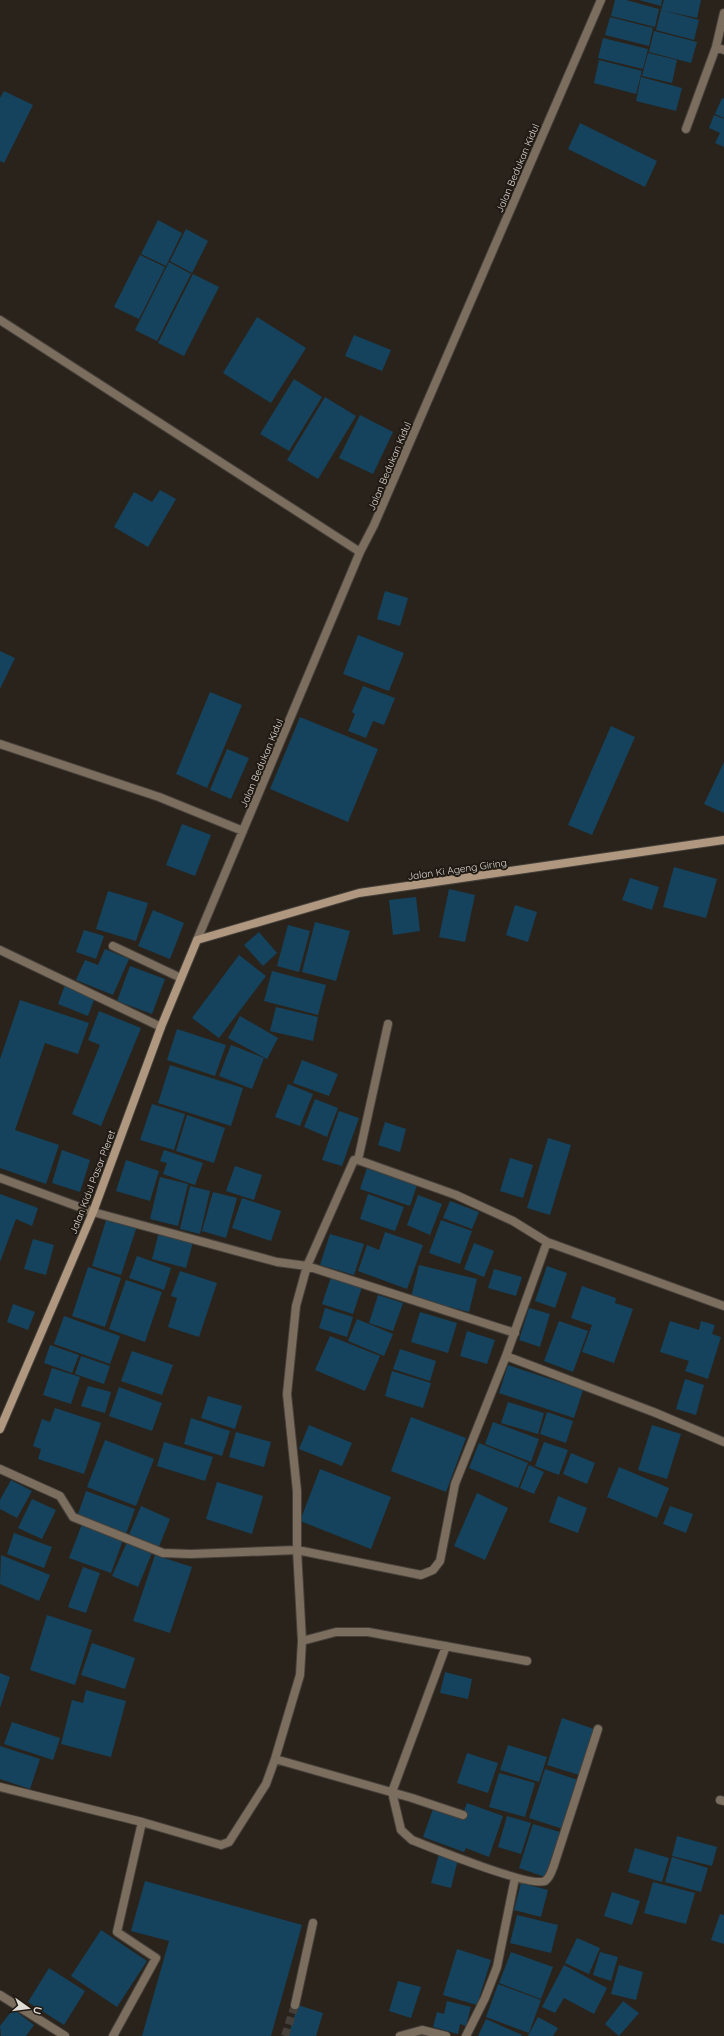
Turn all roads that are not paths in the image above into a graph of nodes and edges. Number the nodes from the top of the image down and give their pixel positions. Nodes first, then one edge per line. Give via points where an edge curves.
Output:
1 (601, 0) edge
2 (724, 13) edge
3 (716, 46) junction
4 (724, 50) edge
5 (686, 129) dead end
6 (0, 320) edge
7 (360, 552) junction
8 (0, 744) edge
9 (243, 831) junction
10 (724, 840) edge
11 (197, 940) junction
12 (113, 946) dead end
13 (0, 950) edge
14 (181, 978) junction
15 (388, 1024) dead end
16 (161, 1027) junction
17 (358, 1160) junction
18 (0, 1178) edge
19 (93, 1212) junction
20 (547, 1242) junction
21 (307, 1266) junction
22 (724, 1306) edge
23 (515, 1333) junction
24 (506, 1356) junction
25 (0, 1427) edge
26 (724, 1442) edge
27 (0, 1469) edge
28 (297, 1550) junction
29 (302, 1641) junction
30 (446, 1646) junction
31 (527, 1661) dead end
32 (598, 1729) dead end
33 (275, 1759) junction
34 (0, 1787) edge
35 (392, 1792) junction
36 (463, 1815) dead end
37 (142, 1822) junction
38 (515, 1878) junction
39 (313, 1923) dead end
40 (0, 1995) edge
41 (295, 2005) tunnel mouth
42 (66, 2036) edge
43 (112, 2036) edge
44 (400, 2036) edge
45 (446, 2036) edge
46 (466, 2036) edge

1 - 7 street, Jalan Bedukan Kidul via 374,525
2 - 3 street
3 - 4 street
3 - 5 street
6 - 7 street
7 - 9 street, Jalan Bedukan Kidul
8 - 9 street via 159,797
9 - 11 street, Jalan Bedukan Kidul
10 - 11 street, Jalan Ki Ageng Giring via 359,893
11 - 14 street, Jalan Kidul Pasar Pleret
12 - 14 street
13 - 16 street
14 - 16 street, Jalan Kidul Pasar Pleret
15 - 17 street
16 - 19 street, Jalan Kidul Pasar Pleret
17 - 20 street via 456,1195 513,1221
17 - 21 street via 354,1160
18 - 19 street
19 - 21 street via 277,1262
19 - 25 street, Jalan Kidul Pasar Pleret
20 - 22 street
20 - 23 street
21 - 23 street
21 - 28 street via 296,1306 287,1394 297,1491
23 - 24 street
24 - 26 street via 656,1413
24 - 28 street via 455,1484 440,1561 433,1570 421,1575
27 - 28 street via 60,1496 73,1517 163,1553
28 - 29 street
29 - 30 street via 336,1632 368,1632
29 - 33 street via 300,1674
30 - 31 street
30 - 35 street
32 - 38 street via 549,1877 538,1882
33 - 35 street
33 - 37 street via 266,1784 229,1842 221,1845
34 - 37 street
35 - 36 street
35 - 38 street via 401,1830 412,1840
37 - 43 street via 117,1932 156,1958
38 - 46 street via 497,1967
39 - 41 street
40 - 42 street
44 - 45 street via 422,2030

